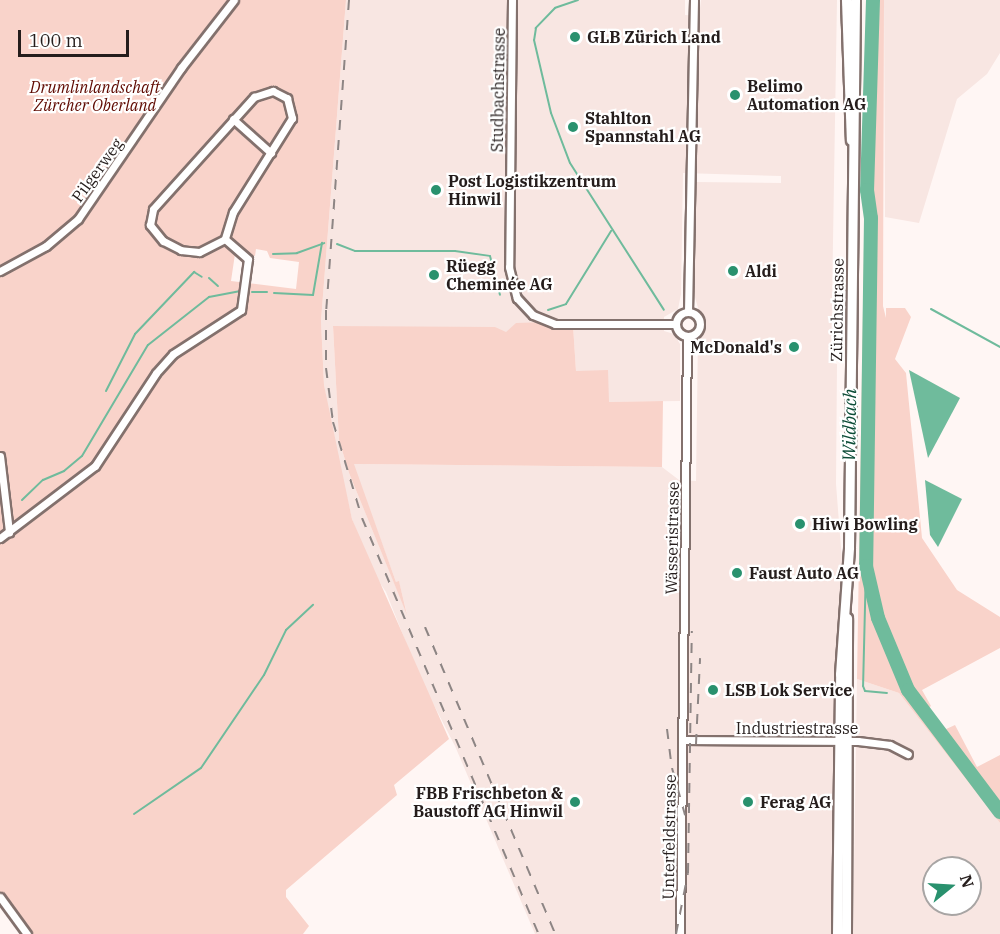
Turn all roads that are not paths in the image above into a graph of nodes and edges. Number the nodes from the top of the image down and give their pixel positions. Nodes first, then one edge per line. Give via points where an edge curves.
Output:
1 (234, 0) edge
2 (512, 0) edge
3 (694, 0) edge
4 (846, 0) edge
5 (855, 0) edge
6 (233, 119) junction
7 (853, 152) junction
8 (271, 153) junction
9 (225, 239) junction
10 (0, 271) edge
11 (688, 312) junction
12 (676, 324) junction
13 (687, 336) junction
14 (0, 456) edge
15 (9, 532) junction
16 (0, 538) edge
17 (683, 740) junction
18 (844, 740) junction
19 (908, 754) dead end
20 (0, 897) edge
21 (27, 934) edge
22 (680, 934) edge
23 (837, 934) edge
24 (846, 934) edge

1 - 10 street, Pilgerweg via 181,68 78,219 39,250
2 - 12 street, Studbachstrasse via 509,267 514,291 529,312 555,324
3 - 11 street
4 - 7 main road, Zürichstrasse via 848,119
5 - 7 main road, Zürichstrasse
6 - 8 street
6 - 8 street via 263,92 283,95 292,108 292,118
6 - 9 street via 156,205 150,217 157,236 181,250 203,252
7 - 18 main road, Zürichstrasse via 846,612 841,653
8 - 9 street via 233,212
9 - 15 street via 248,259 241,310 174,354 156,373 95,466
11 - 12 street via 678,317
11 - 13 street via 696,315 700,324 696,332
12 - 13 street via 679,332
13 - 17 street, Wässeristrasse
14 - 15 street
15 - 16 street
17 - 18 street, Industriestrasse
17 - 22 street, Unterfeldstrasse
18 - 19 street, Industriestrasse via 890,745
18 - 23 main road, Zürichstrasse
18 - 24 main road, Zürichstrasse
20 - 21 street

